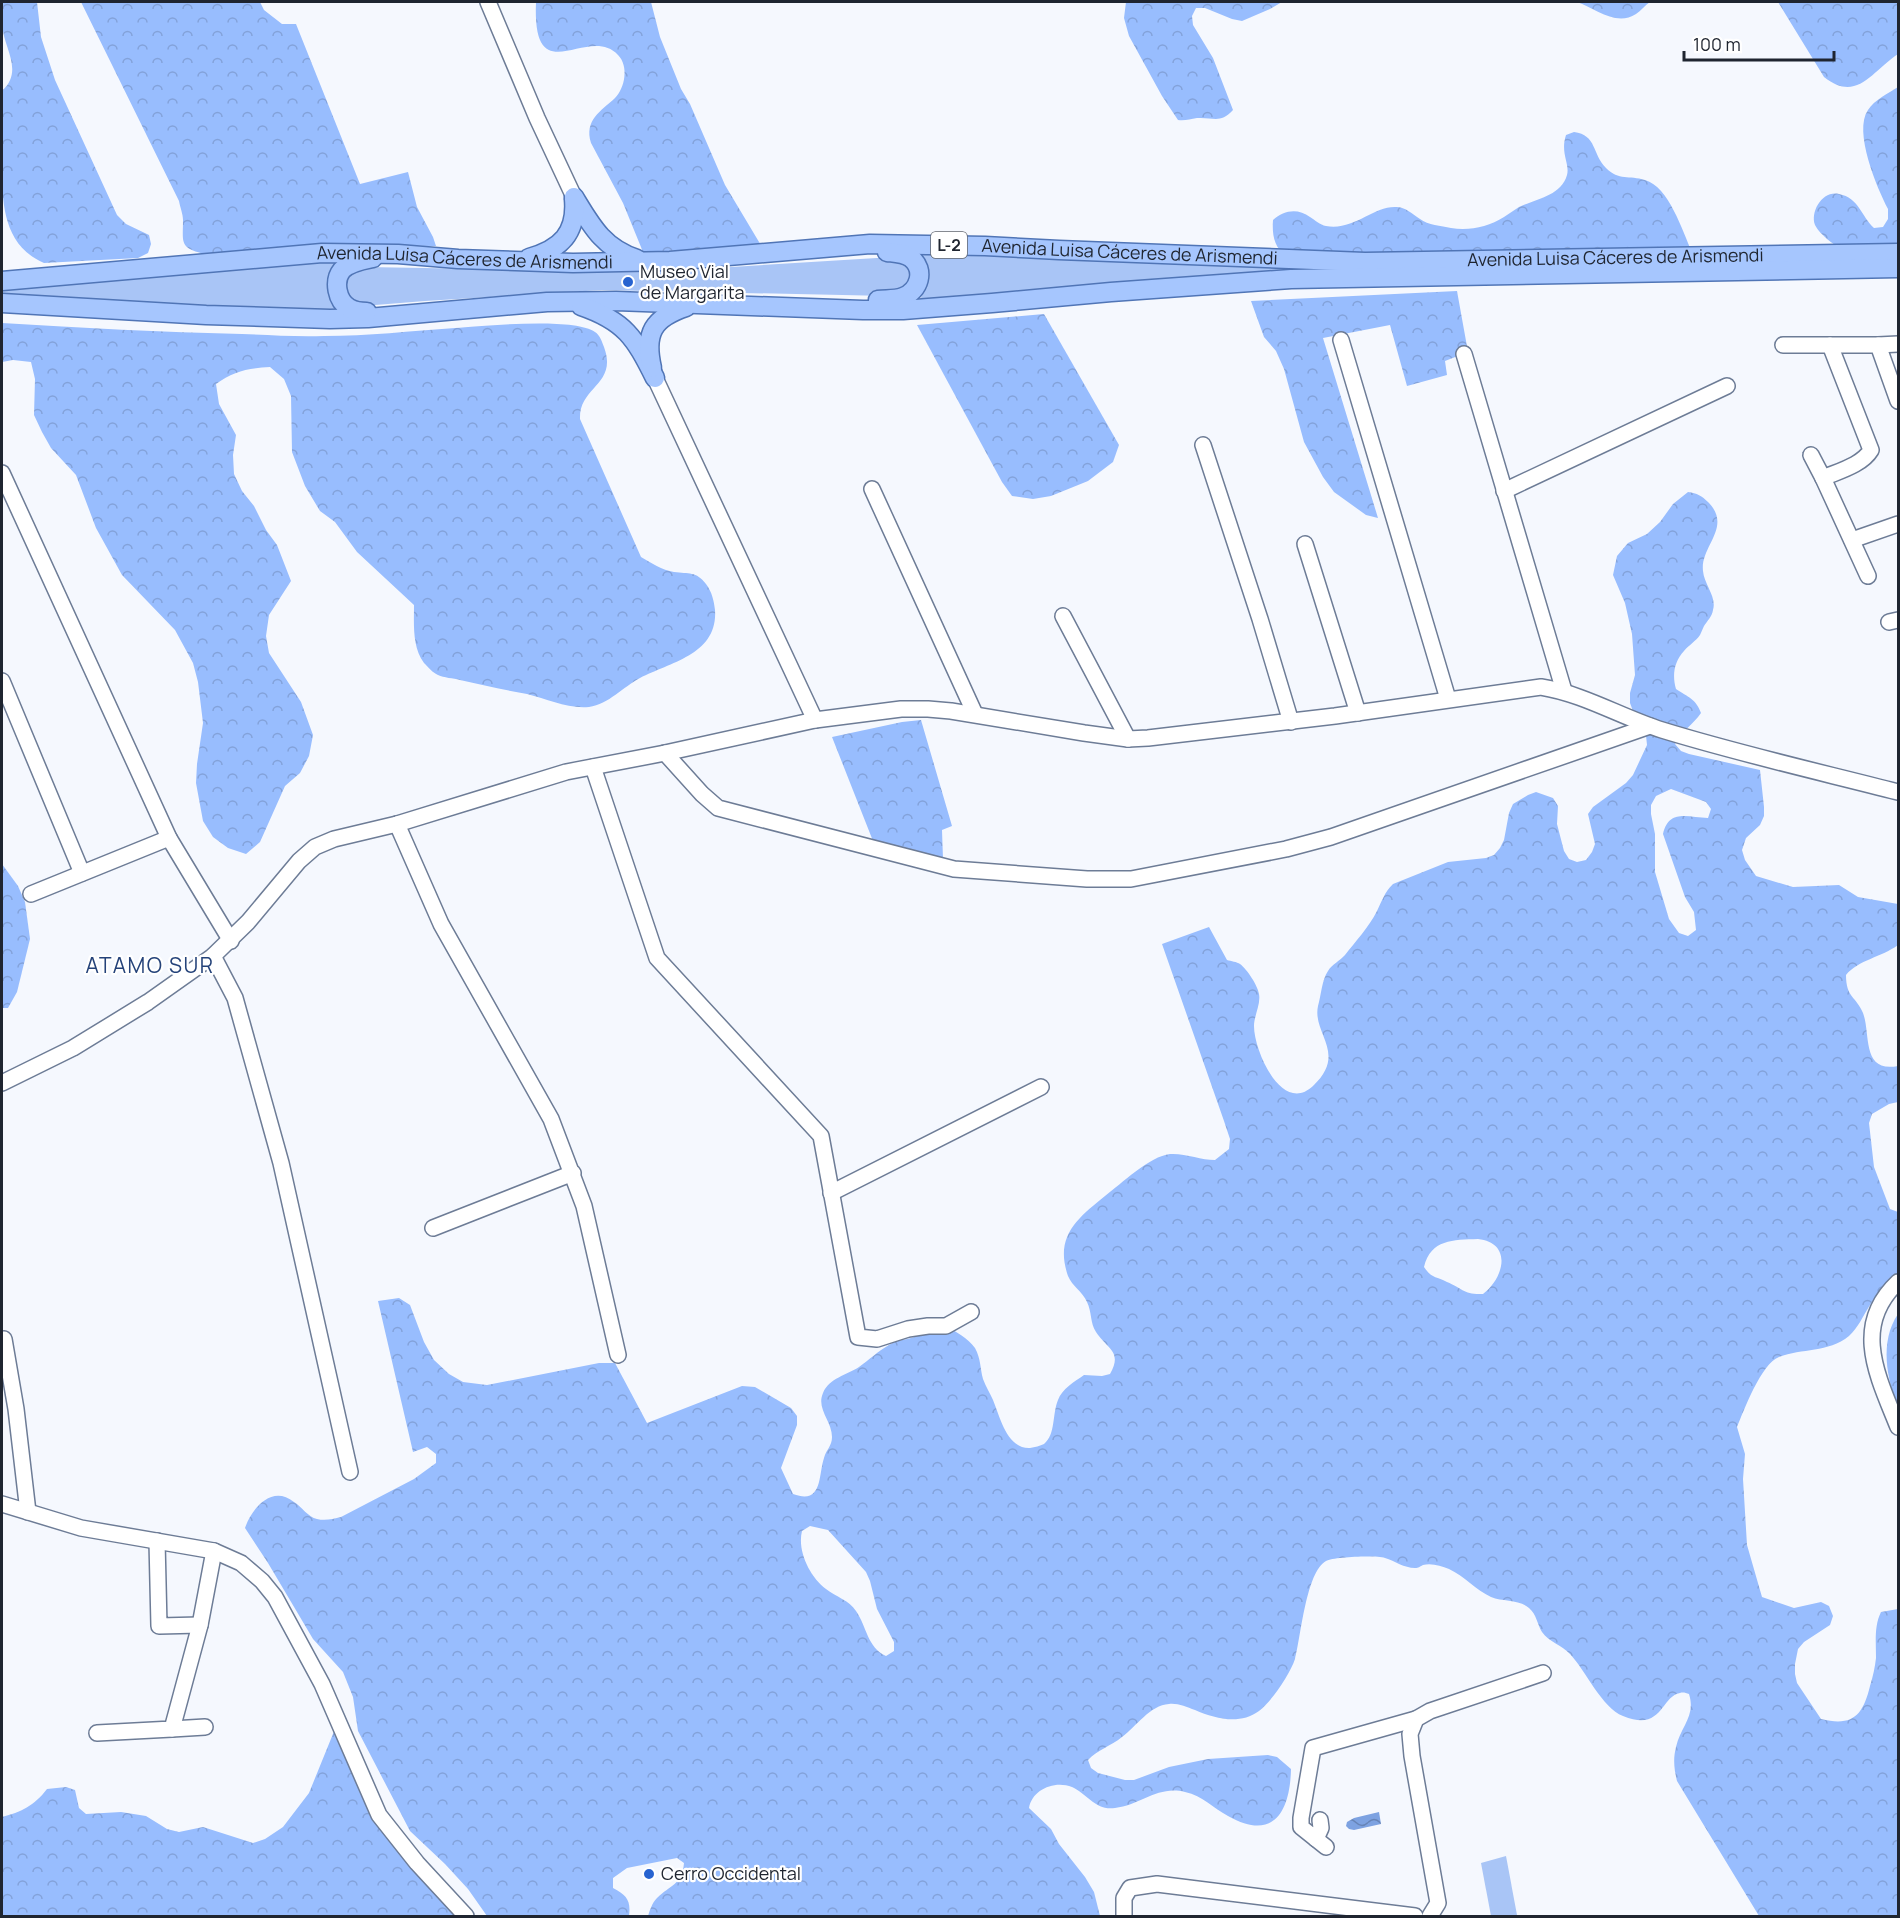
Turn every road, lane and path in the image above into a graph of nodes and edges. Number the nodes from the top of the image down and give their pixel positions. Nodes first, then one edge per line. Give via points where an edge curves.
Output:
1 (488, 2) edge
2 (574, 197) junction
3 (781, 252) junction
4 (1899, 253) edge
5 (398, 254) junction
6 (514, 262) junction
7 (647, 262) junction
8 (1899, 268) edge
9 (1878, 269) junction
10 (1899, 279) edge
11 (2, 281) edge
12 (568, 302) junction
13 (2, 303) edge
14 (696, 304) junction
15 (733, 305) junction
16 (405, 314) junction
17 (1341, 340) dead end
18 (1899, 344) edge
19 (1783, 345) dead end
20 (1830, 345) junction
21 (1878, 345) junction
22 (1464, 354) dead end
23 (655, 378) junction
24 (1727, 386) dead end
25 (1899, 401) edge
26 (1203, 445) dead end
27 (1811, 455) dead end
28 (2, 473) edge
29 (1823, 478) junction
30 (872, 489) dead end
31 (1504, 491) junction
32 (1899, 524) edge
33 (1852, 540) junction
34 (1305, 544) dead end
35 (1868, 576) dead end
36 (1063, 616) dead end
37 (2, 681) edge
38 (1564, 691) junction
39 (1448, 699) junction
40 (1358, 713) junction
41 (975, 714) junction
42 (815, 720) junction
43 (1291, 722) junction
44 (1650, 726) junction
45 (1128, 739) junction
46 (665, 753) junction
47 (593, 766) junction
48 (1899, 792) edge
49 (397, 824) junction
50 (169, 838) junction
51 (82, 873) junction
52 (31, 894) dead end
53 (231, 941) junction
54 (213, 956) junction
55 (2, 1083) edge
56 (1041, 1088) dead end
57 (573, 1173) junction
58 (831, 1192) junction
59 (433, 1228) dead end
60 (1899, 1282) edge
61 (971, 1312) dead end
62 (4, 1339) dead end
63 (618, 1355) dead end
64 (1899, 1426) edge
65 (350, 1472) dead end
66 (2, 1504) edge
67 (28, 1512) junction
68 (157, 1541) junction
69 (214, 1551) junction
70 (200, 1625) junction
71 (1543, 1673) dead end
72 (1416, 1719) junction
73 (205, 1726) dead end
74 (172, 1729) junction
75 (97, 1733) dead end
76 (1320, 1820) dead end
77 (466, 1917) edge
78 (1124, 1917) edge
79 (1415, 1917) edge
80 (1430, 1917) edge

1 - 2 street
2 - 6 main road via 575,214 566,237 549,251
2 - 7 main road via 603,240 626,255
3 - 4 main road, Avenida Luisa Cáceres de Arismendi / L-2 via 870,244 940,245 1365,262
3 - 7 main road, Avenida Luisa Cáceres de Arismendi / L-2
3 - 15 main road via 902,254 915,263 920,277 911,292 893,299
5 - 6 main road, Avenida Luisa Cáceres de Arismendi / L-2
5 - 11 main road, Avenida Luisa Cáceres de Arismendi / L-2 via 292,255
5 - 16 main road via 351,264 342,271 337,288 343,304 350,309
6 - 7 main road, Avenida Luisa Cáceres de Arismendi / L-2
8 - 9 main road, Avenida Luisa Cáceres de Arismendi
9 - 10 street
9 - 15 main road, Avenida Luisa Cáceres de Arismendi via 1301,279 903,310
12 - 14 main road, Avenida Luisa Cáceres de Arismendi
12 - 16 main road, Avenida Luisa Cáceres de Arismendi
12 - 23 main road via 620,325
13 - 16 main road, Avenida Luisa Cáceres de Arismendi via 284,318
14 - 15 main road, Avenida Luisa Cáceres de Arismendi
14 - 23 main road via 672,312 656,323 650,346
17 - 39 street
18 - 21 street
19 - 20 street
20 - 21 street
20 - 29 street via 1871,450 1860,461
21 - 25 street
22 - 31 street
23 - 42 street
24 - 31 street
26 - 43 street
27 - 29 street
28 - 50 street
29 - 33 street
30 - 41 street
31 - 38 street
32 - 33 street
33 - 35 street
34 - 40 street
36 - 45 street
37 - 51 street
38 - 39 street via 1541,687
38 - 44 street
39 - 40 street
40 - 43 street
41 - 42 street via 901,709
41 - 45 street
42 - 46 street
43 - 45 street
44 - 46 street via 1331,837 1131,879 954,869 803,831 718,808
44 - 48 street
46 - 47 street
47 - 49 street
47 - 58 street via 657,958 821,1136
49 - 53 street via 315,847
49 - 57 street via 441,924 551,1119
50 - 51 street
50 - 53 street
51 - 52 street
53 - 54 street
54 - 55 street via 73,1048
54 - 65 street via 235,998 281,1163
56 - 58 street
57 - 59 street
57 - 63 street
58 - 61 street via 858,1337 877,1339 908,1329 946,1326
60 - 64 street via 1886,1295 1872,1332 1872,1357
62 - 67 street
66 - 67 street
67 - 68 street via 81,1528
68 - 69 street
68 - 70 street via 159,1626
69 - 70 street
69 - 77 street via 241,1563 275,1597 322,1684 379,1815
70 - 74 street
71 - 72 street
72 - 76 street via 1313,1748 1300,1818 1301,1827 1321,1843
72 - 80 street via 1410,1734 1412,1756 1438,1903
73 - 74 street
74 - 75 street
78 - 79 street via 1124,1898 1130,1888 1157,1884

